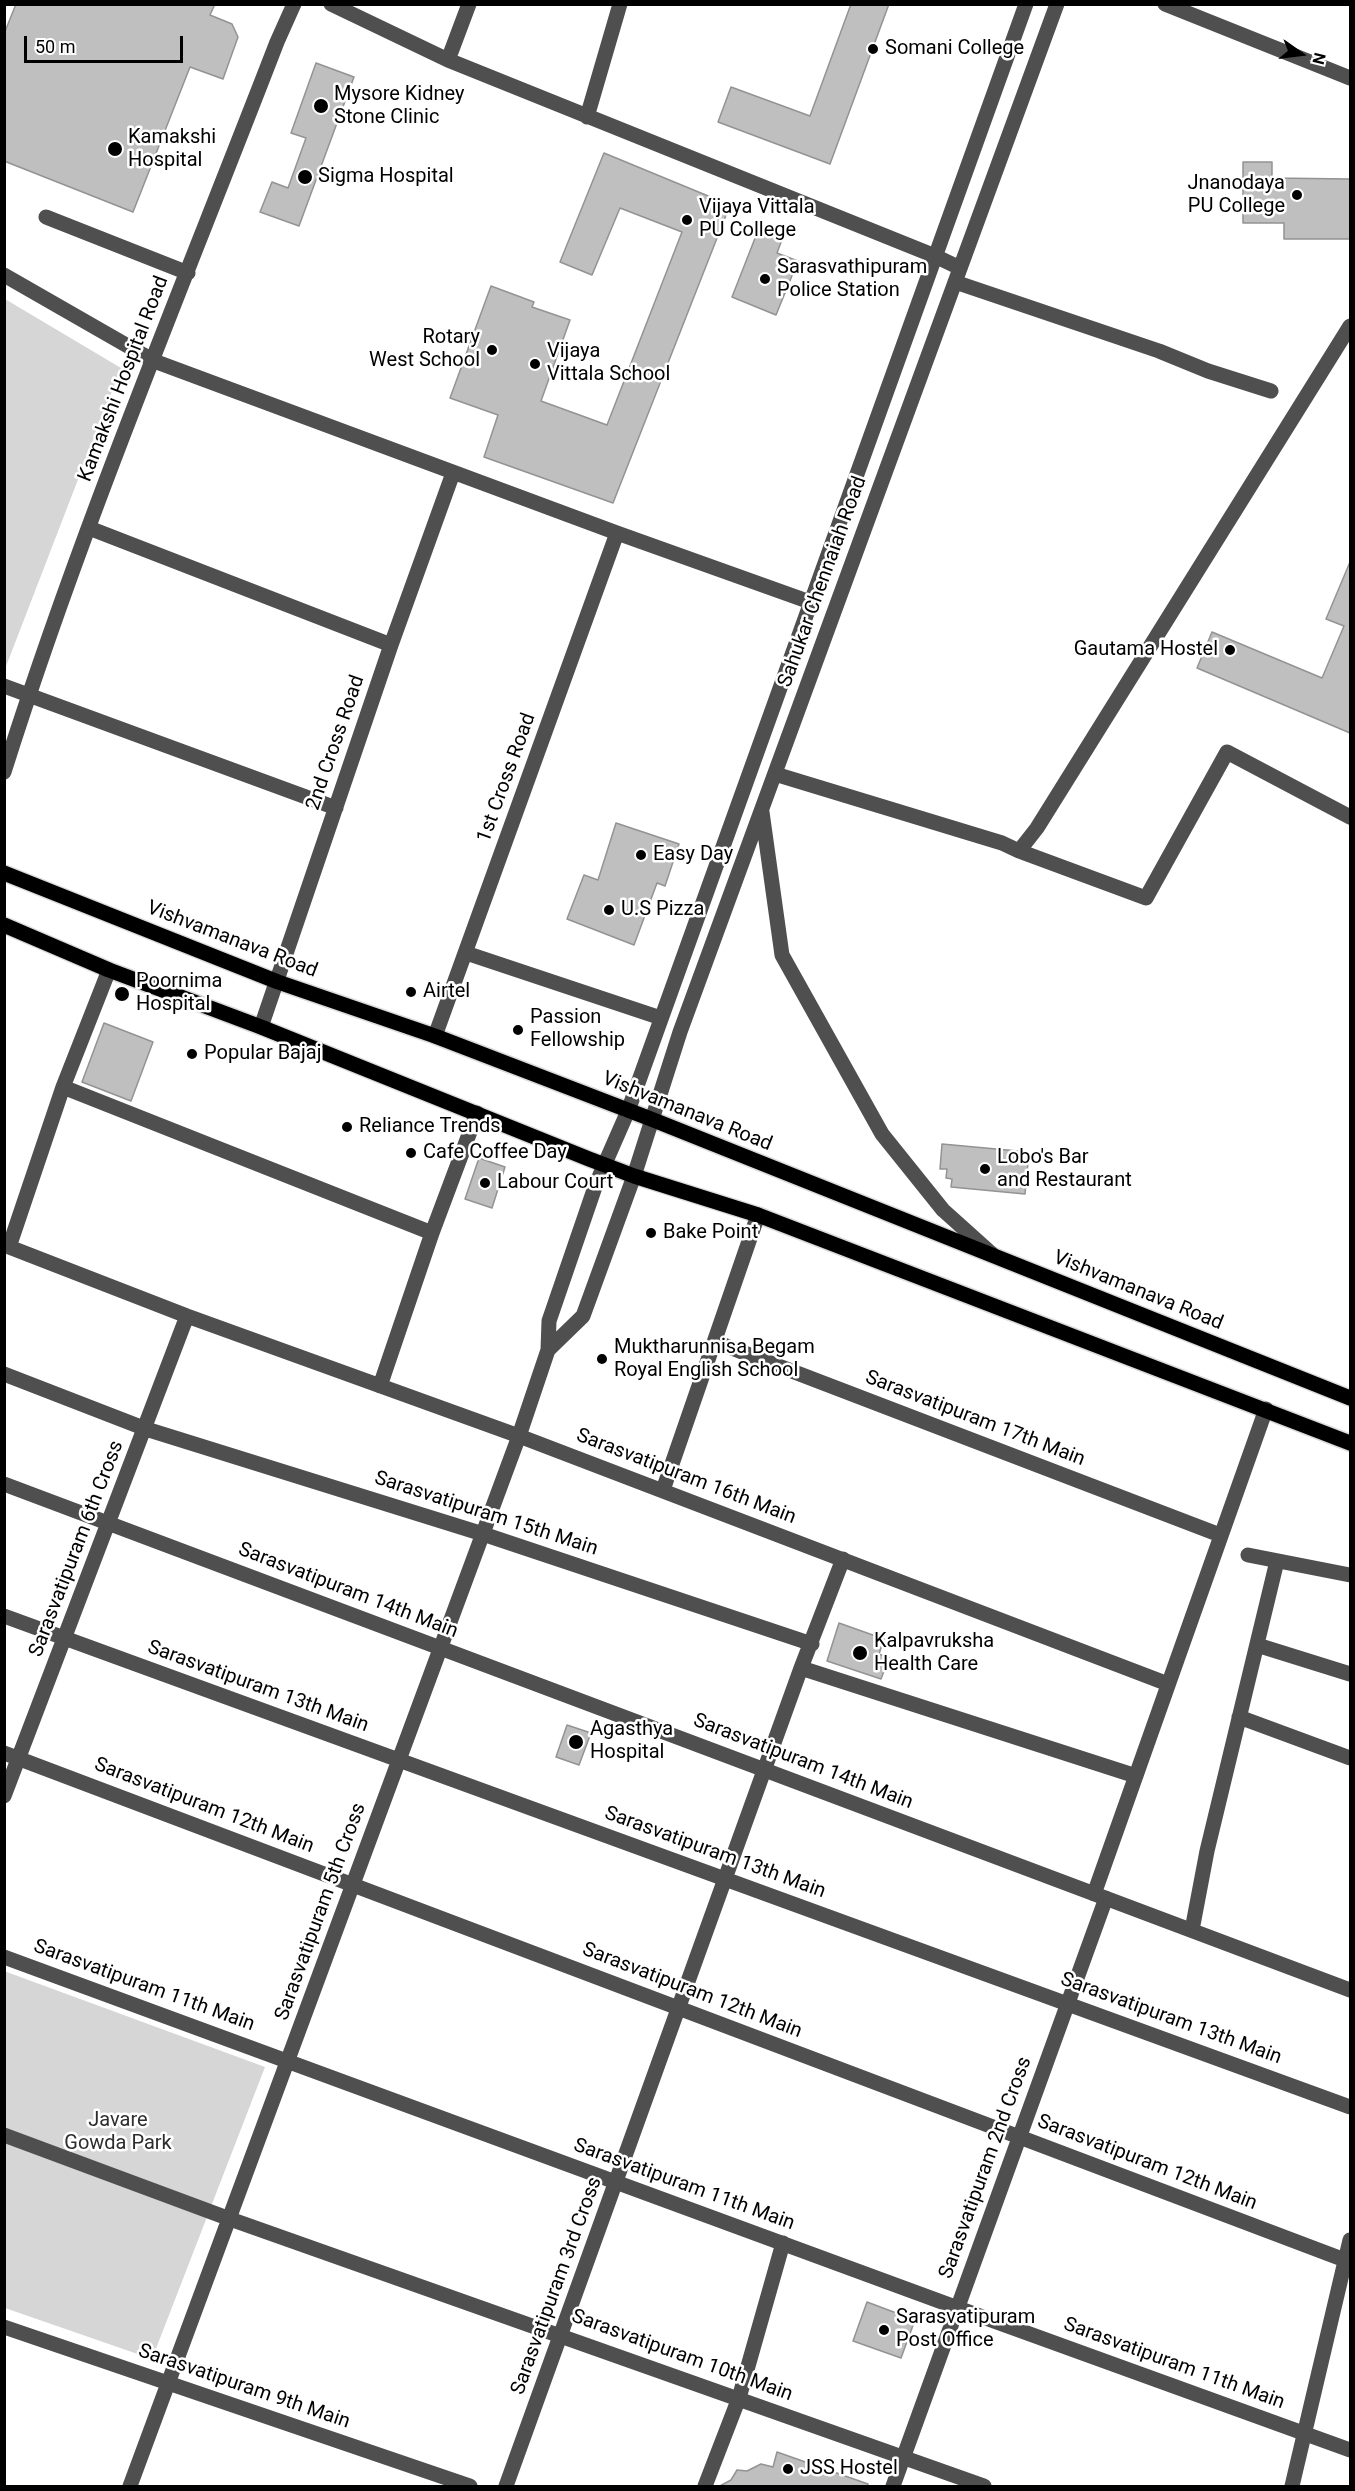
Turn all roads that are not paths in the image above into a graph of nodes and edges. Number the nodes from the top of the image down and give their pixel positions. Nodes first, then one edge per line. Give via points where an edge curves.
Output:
1 (294, 4) edge
2 (331, 4) edge
3 (469, 4) edge
4 (621, 4) edge
5 (1026, 4) edge
6 (1057, 4) edge
7 (1165, 4) edge
8 (448, 60) junction
9 (1350, 78) edge
10 (587, 117) junction
11 (46, 217) dead end
12 (935, 256) junction
13 (188, 273) junction
14 (4, 275) edge
15 (957, 275) junction
16 (1350, 326) edge
17 (154, 361) junction
18 (1271, 391) dead end
19 (453, 473) junction
20 (89, 528) junction
21 (617, 534) junction
22 (810, 602) junction
23 (391, 645) junction
24 (4, 686) edge
25 (28, 696) junction
26 (4, 772) edge
27 (775, 774) junction
28 (336, 808) junction
29 (762, 809) junction
30 (1350, 817) edge
31 (1019, 851) junction
32 (4, 873) edge
33 (4, 925) edge
34 (466, 953) junction
35 (109, 970) junction
36 (278, 982) junction
37 (661, 1018) junction
38 (261, 1027) junction
39 (435, 1036) junction
40 (63, 1087) junction
41 (628, 1110) junction
42 (477, 1113) junction
43 (651, 1119) junction
44 (606, 1164) junction
45 (634, 1176) junction
46 (758, 1215) junction
47 (432, 1233) junction
48 (7, 1246) edge
49 (997, 1258) junction
50 (187, 1316) junction
51 (716, 1342) junction
52 (548, 1350) junction
53 (4, 1374) edge
54 (380, 1386) junction
55 (1350, 1398) edge
56 (1266, 1409) junction
57 (146, 1429) junction
58 (519, 1436) junction
59 (1350, 1443) edge
60 (4, 1484) edge
61 (663, 1490) junction
62 (108, 1523) junction
63 (483, 1534) junction
64 (1220, 1535) junction
65 (1248, 1555) dead end
66 (843, 1559) junction
67 (1277, 1562) junction
68 (1350, 1575) edge
69 (4, 1616) edge
70 (64, 1639) junction
71 (812, 1644) junction
72 (1257, 1645) junction
73 (442, 1649) junction
74 (801, 1668) junction
75 (1350, 1674) edge
76 (1168, 1684) junction
77 (1239, 1717) junction
78 (12, 1755) edge
79 (1350, 1758) edge
80 (400, 1761) junction
81 (766, 1771) junction
82 (1136, 1776) junction
83 (4, 1797) edge
84 (727, 1880) junction
85 (354, 1885) junction
86 (1100, 1896) junction
87 (1192, 1930) junction
88 (4, 1957) edge
89 (1350, 1990) edge
90 (1067, 2004) junction
91 (680, 2008) junction
92 (288, 2061) junction
93 (1350, 2107) edge
94 (4, 2135) edge
95 (1019, 2137) junction
96 (617, 2182) junction
97 (230, 2219) junction
98 (1350, 2240) edge
99 (783, 2243) junction
100 (1348, 2261) edge
101 (958, 2308) junction
102 (4, 2327) edge
103 (561, 2335) junction
104 (169, 2383) junction
105 (739, 2398) junction
106 (1304, 2433) junction
107 (1350, 2450) edge
108 (904, 2458) junction
109 (130, 2487) edge
110 (470, 2487) edge
111 (506, 2487) edge
112 (705, 2487) edge
113 (893, 2487) edge
114 (984, 2487) edge
115 (1292, 2487) edge

1 - 13 street, Kamakshi Hospital Road
2 - 8 street
3 - 8 street
4 - 10 street
5 - 12 street, Sahukar Chennaiah Road
6 - 15 street, Sahukar Chennaiah Road
7 - 9 street
8 - 10 street
10 - 12 street
11 - 13 street
12 - 15 street
12 - 22 street, Sahukar Chennaiah Road
13 - 17 street, Kamakshi Hospital Road
14 - 17 street
15 - 18 street via 1208,371
15 - 27 street, Sahukar Chennaiah Road
16 - 31 street
17 - 19 street
17 - 20 street, Kamakshi Hospital Road
19 - 21 street
19 - 23 street, 2nd Cross Road
20 - 23 street
20 - 25 street, Kamakshi Hospital Road
21 - 22 street
21 - 34 street, 1st Cross Road
22 - 37 street, Sahukar Chennaiah Road
23 - 28 street, 2nd Cross Road
24 - 25 street
25 - 26 street, Kamakshi Hospital Road
25 - 28 street
27 - 29 street, Sahukar Chennaiah Road
27 - 31 street
28 - 36 street, 2nd Cross Road
29 - 43 street, Sahukar Chennaiah Road
29 - 49 street via 782,955 882,1134 943,1210
30 - 31 street via 1227,752 1146,898
32 - 36 main road, Vishvamanava Road
33 - 35 main road
34 - 37 street
34 - 39 street, 1st Cross Road
35 - 38 main road
35 - 40 street
36 - 38 street, 2nd Cross Road
36 - 39 main road, Vishvamanava Road
37 - 41 street, Sahukar Chennaiah Road
38 - 42 main road
39 - 41 main road, Vishvamanava Road
40 - 47 street
40 - 48 street
41 - 43 main road, Vishvamanava Road
41 - 44 street, Sahukar Chennaiah Road
42 - 44 main road
42 - 47 street
43 - 45 street, Sahukar Chennaiah Road
43 - 49 main road, Vishvamanava Road
44 - 45 main road
44 - 52 street, Sarasvatipuram 5th Cross via 549,1321
45 - 46 main road
45 - 52 street, Sarasvatipuram 5th Cross via 583,1316
46 - 51 street
46 - 56 main road
47 - 54 street
48 - 50 street, Sarasvatipuram 16th Main
49 - 55 main road, Vishvamanava Road
50 - 54 street, Sarasvatipuram 16th Main
50 - 57 street, Sarasvatipuram 6th Cross
51 - 61 street
51 - 64 street, Sarasvatipuram 17th Main
52 - 58 street, Sarasvatipuram 5th Cross
53 - 57 street, Sarasvatipuram 15th Main
54 - 58 street, Sarasvatipuram 16th Main
56 - 59 main road
56 - 64 street, Sarasvatipuram 2nd Cross
57 - 62 street, Sarasvatipuram 6th Cross
57 - 63 street, Sarasvatipuram 15th Main
58 - 61 street, Sarasvatipuram 16th Main
58 - 63 street, Sarasvatipuram 5th Cross
60 - 62 street, Sarasvatipuram 14th Main
61 - 66 street, Sarasvatipuram 16th Main
62 - 70 street, Sarasvatipuram 6th Cross
62 - 73 street, Sarasvatipuram 14th Main
63 - 71 street, Sarasvatipuram 15th Main
63 - 73 street, Sarasvatipuram 5th Cross
64 - 76 street, Sarasvatipuram 2nd Cross
65 - 67 street
66 - 71 street, Sarasvatipuram 3rd Cross
66 - 76 street, Sarasvatipuram 16th Main
67 - 68 street
67 - 72 street
69 - 70 street, Sarasvatipuram 13th Main
70 - 78 street, Sarasvatipuram 6th Cross
70 - 80 street, Sarasvatipuram 13th Main
71 - 74 street, Sarasvatipuram 3rd Cross
72 - 75 street
72 - 77 street
73 - 80 street, Sarasvatipuram 5th Cross
73 - 81 street, Sarasvatipuram 14th Main
74 - 81 street, Sarasvatipuram 3rd Cross
74 - 82 street
76 - 82 street, Sarasvatipuram 2nd Cross
77 - 79 street
77 - 87 street
78 - 83 street, Sarasvatipuram 6th Cross
78 - 85 street, Sarasvatipuram 12th Main
80 - 84 street, Sarasvatipuram 13th Main
80 - 85 street, Sarasvatipuram 5th Cross
81 - 84 street, Sarasvatipuram 3rd Cross
81 - 86 street, Sarasvatipuram 14th Main
82 - 86 street, Sarasvatipuram 2nd Cross
84 - 90 street, Sarasvatipuram 13th Main
84 - 91 street, Sarasvatipuram 3rd Cross
85 - 91 street, Sarasvatipuram 12th Main
85 - 92 street, Sarasvatipuram 5th Cross
86 - 87 street, Sarasvatipuram 14th Main
86 - 90 street, Sarasvatipuram 2nd Cross
87 - 89 street, Sarasvatipuram 14th Main
88 - 92 street, Sarasvatipuram 11th Main
90 - 93 street, Sarasvatipuram 13th Main
90 - 95 street, Sarasvatipuram 2nd Cross
91 - 95 street, Sarasvatipuram 12th Main
91 - 96 street, Sarasvatipuram 3rd Cross
92 - 96 street, Sarasvatipuram 11th Main
92 - 97 street, Sarasvatipuram 5th Cross
94 - 97 street, Sarasvatipuram 10th Main
95 - 100 street, Sarasvatipuram 12th Main
95 - 101 street, Sarasvatipuram 2nd Cross
96 - 99 street, Sarasvatipuram 11th Main
96 - 103 street, Sarasvatipuram 3rd Cross
97 - 103 street, Sarasvatipuram 10th Main
97 - 104 street, Sarasvatipuram 5th Cross
98 - 100 street
99 - 101 street, Sarasvatipuram 11th Main
99 - 105 street
100 - 106 street
101 - 106 street, Sarasvatipuram 11th Main
101 - 108 street, Sarasvatipuram 2nd Cross
102 - 104 street, Sarasvatipuram 9th Main
103 - 105 street, Sarasvatipuram 10th Main
103 - 111 street, Sarasvatipuram 3rd Cross
104 - 109 street, Sarasvatipuram 5th Cross
104 - 110 street, Sarasvatipuram 9th Main
105 - 108 street, Sarasvatipuram 10th Main
105 - 112 street
106 - 107 street, Sarasvatipuram 11th Main
106 - 115 street
108 - 113 street, Sarasvatipuram 2nd Cross
108 - 114 street, Sarasvatipuram 10th Main

